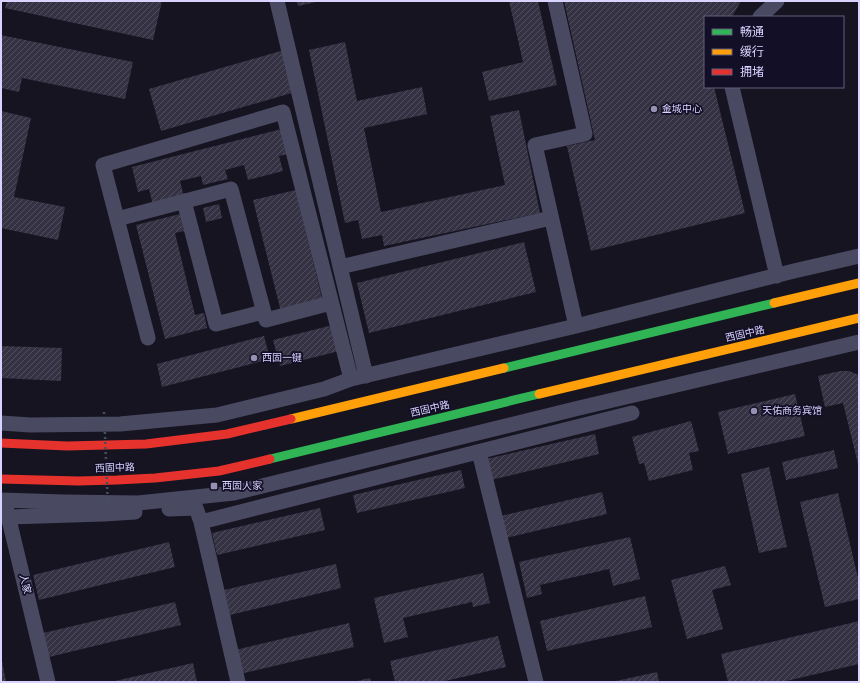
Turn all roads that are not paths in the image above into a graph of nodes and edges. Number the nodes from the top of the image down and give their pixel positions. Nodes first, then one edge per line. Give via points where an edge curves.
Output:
1 (277, 1) edge
2 (555, 1) edge
3 (776, 1) edge
4 (761, 16) edge
5 (732, 88) edge
6 (184, 201) junction
7 (551, 218) junction
8 (117, 219) junction
9 (859, 256) edge
10 (340, 267) junction
11 (778, 276) junction
12 (859, 283) edge
13 (331, 302) junction
14 (263, 312) junction
15 (859, 318) edge
16 (576, 326) junction
17 (148, 338) dead end
18 (859, 342) edge
19 (366, 376) junction
20 (351, 379) junction
21 (632, 413) dead end
22 (1, 423) edge
23 (1, 443) edge
24 (479, 452) junction
25 (1, 479) edge
26 (2, 496) edge
27 (8, 517) junction
28 (202, 522) junction
29 (48, 682) edge
30 (238, 682) edge
31 (536, 682) edge

1 - 10 street
2 - 7 street via 585,134 535,145
3 - 4 street
5 - 11 street
6 - 8 street
6 - 14 street via 216,324
6 - 14 street via 231,189
7 - 10 street
7 - 16 street
8 - 13 street via 104,165 283,112
8 - 17 street
9 - 11 street
10 - 19 street
11 - 16 street
12 - 23 main road via 358,406 227,434 146,444 67,446
13 - 14 street via 266,320
13 - 20 street
15 - 25 main road, 西固中路 via 366,432 219,470 155,478 35,481
16 - 19 street
18 - 26 street via 234,492 138,503 64,502
19 - 20 street
20 - 22 street via 324,389 217,415 120,424 30,426
21 - 24 street
24 - 28 street
24 - 31 street
26 - 27 street, 人家
27 - 28 street via 196,508
27 - 29 street, 人家
28 - 30 street

